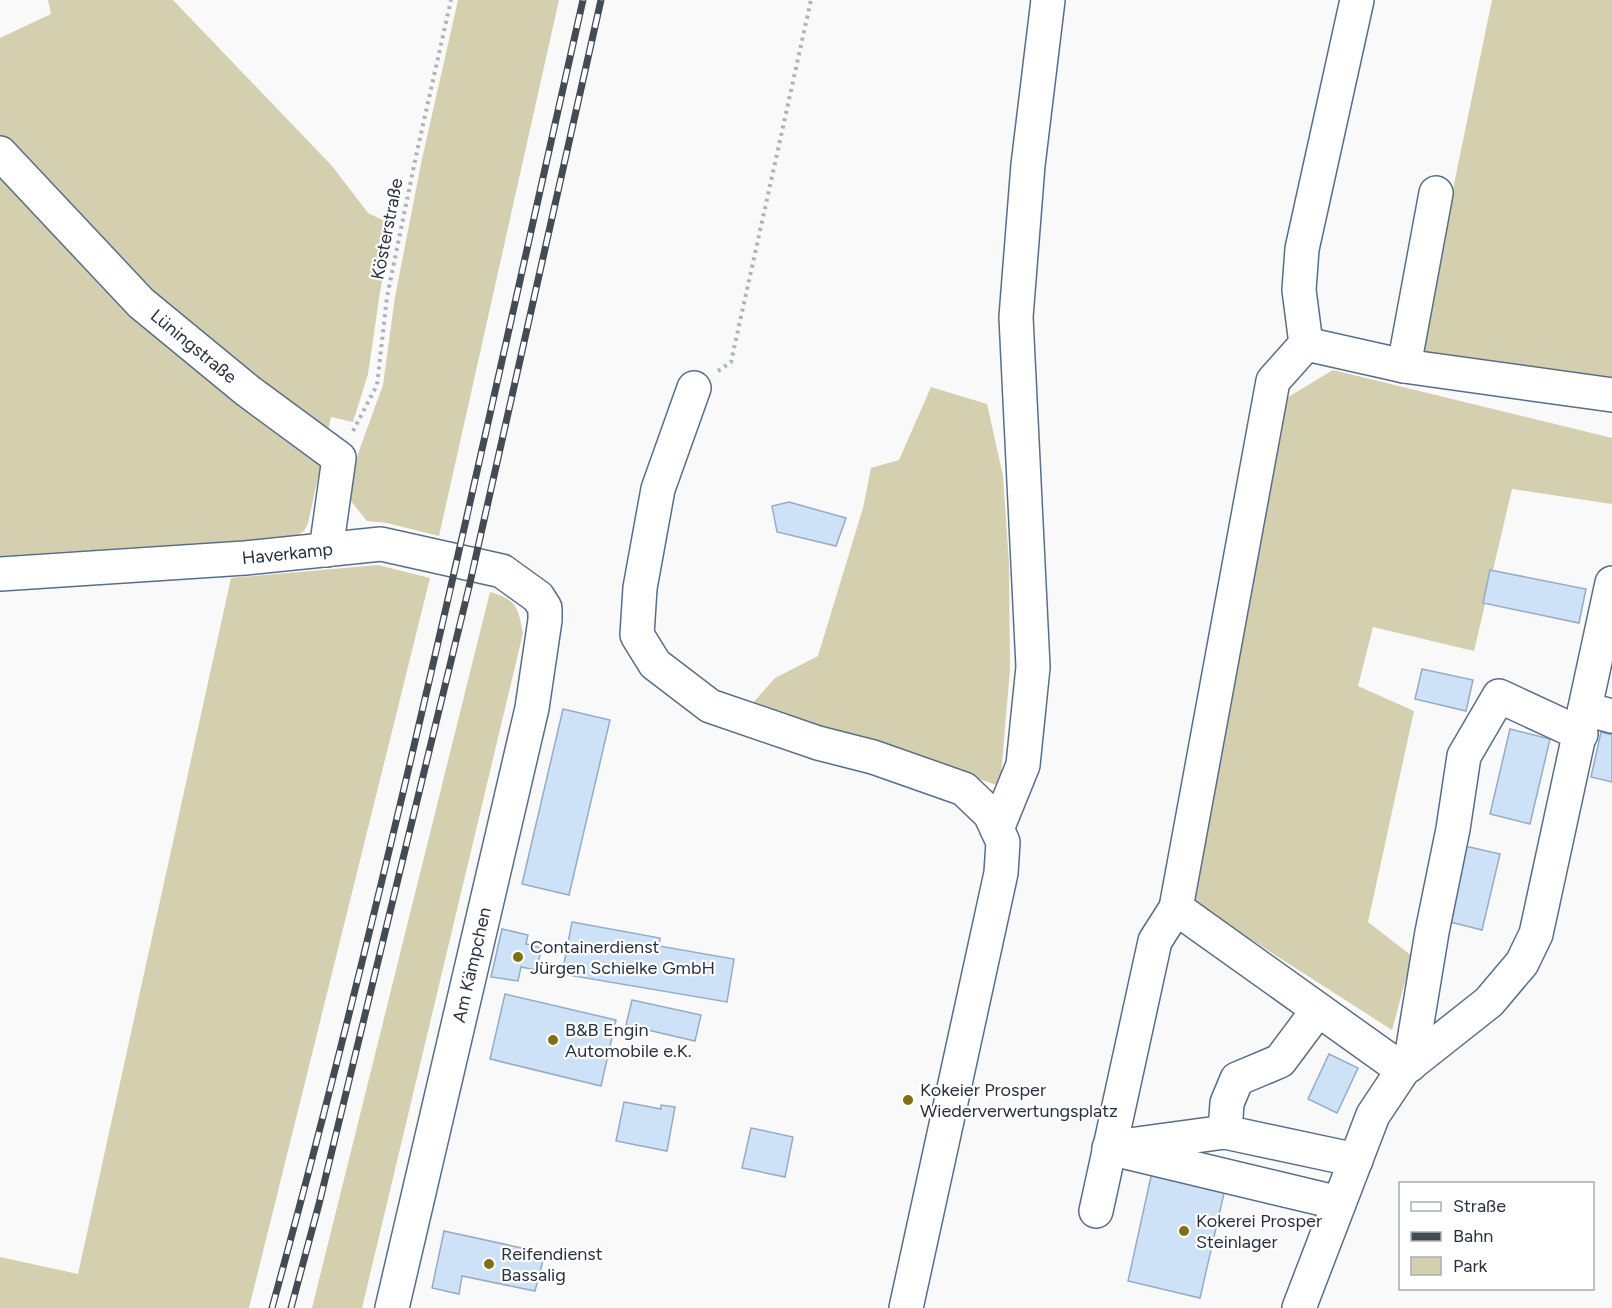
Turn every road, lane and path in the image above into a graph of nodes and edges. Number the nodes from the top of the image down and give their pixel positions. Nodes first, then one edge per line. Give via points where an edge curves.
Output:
1 (451, 0) edge
2 (811, 0) edge
3 (1048, 0) edge
4 (1357, 0) edge
5 (0, 153) edge
6 (1436, 193) dead end
7 (1306, 344) junction
8 (1404, 366) junction
9 (693, 388) joint
10 (1612, 395) edge
11 (339, 458) junction
12 (326, 550) junction
13 (0, 574) edge
14 (1612, 583) edge
15 (545, 620) joint
16 (1592, 720) edge
17 (997, 829) junction
18 (1176, 908) junction
19 (1318, 1010) junction
20 (1406, 1067) junction
21 (1225, 1132) junction
22 (1109, 1148) junction
23 (1356, 1160) junction
24 (1339, 1203) junction
25 (1096, 1211) dead end
26 (392, 1308) edge
27 (906, 1308) edge
28 (1299, 1308) edge

1 - 11 path, Kösterstraße via 389,286 377,385
2 - 9 path via 731,362
3 - 17 street via 1028,165 1016,317 1033,667 1023,765
4 - 7 street via 1302,249 1299,290
5 - 11 street, Lüningstraße via 141,303 248,391
6 - 8 street
7 - 8 street
7 - 18 street via 1273,381
8 - 10 street
9 - 17 street via 658,489 640,588 637,635 655,664 710,706 964,789 990,814
11 - 12 street
12 - 13 street, Haverkamp
12 - 15 street, Haverkamp via 381,544 502,571 538,597 545,608
14 - 16 street
15 - 26 street, Am Kämpchen via 532,708
16 - 20 street via 1536,934 1522,963 1489,1002
16 - 20 street via 1499,696 1464,756
17 - 27 street via 1003,842 1001,873
18 - 19 street
18 - 22 street via 1155,941
19 - 20 street
19 - 21 street via 1280,1061 1237,1079 1227,1103
20 - 23 street via 1373,1115
21 - 22 street
21 - 23 street
22 - 24 street
22 - 25 street
23 - 24 street
24 - 28 street

